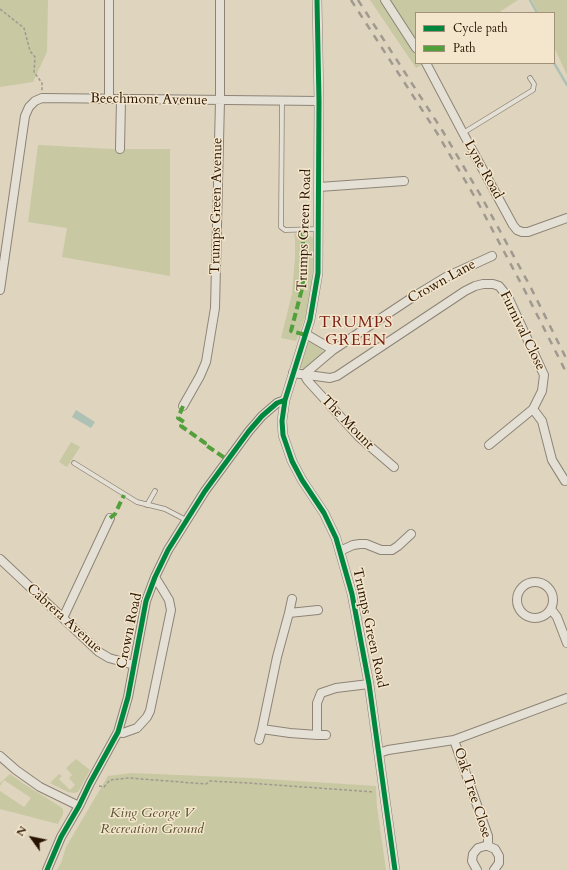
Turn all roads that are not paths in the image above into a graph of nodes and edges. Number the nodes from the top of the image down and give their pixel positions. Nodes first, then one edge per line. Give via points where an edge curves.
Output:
1 (109, 0) edge
2 (220, 0) edge
3 (317, 0) edge
4 (384, 0) edge
5 (415, 46) edge
6 (428, 64) edge
7 (530, 78) dead end
8 (109, 99) junction
9 (120, 99) junction
10 (220, 101) junction
11 (319, 101) junction
12 (282, 102) junction
13 (463, 133) junction
14 (120, 148) dead end
15 (404, 181) dead end
16 (319, 187) junction
17 (567, 218) edge
18 (318, 229) junction
19 (492, 256) dead end
20 (0, 290) edge
21 (306, 334) junction
22 (333, 350) junction
23 (293, 373) junction
24 (306, 374) junction
25 (284, 400) junction
26 (183, 406) dead end
27 (533, 409) junction
28 (489, 445) dead end
29 (74, 463) dead end
30 (394, 467) dead end
31 (564, 481) dead end
32 (154, 492) dead end
33 (147, 505) junction
34 (110, 518) dead end
35 (186, 520) junction
36 (412, 534) dead end
37 (340, 551) junction
38 (0, 559) edge
39 (155, 577) junction
40 (292, 599) dead end
41 (551, 609) junction
42 (318, 610) dead end
43 (289, 613) junction
44 (62, 618) junction
45 (567, 643) edge
46 (134, 665) junction
47 (369, 684) junction
48 (567, 698) edge
49 (262, 729) junction
50 (118, 732) junction
51 (317, 735) junction
52 (326, 735) dead end
53 (259, 740) dead end
54 (454, 740) junction
55 (379, 753) junction
56 (0, 756) edge
57 (79, 806) junction
58 (488, 846) junction
59 (47, 870) edge
60 (395, 870) edge
61 (477, 870) edge
62 (494, 870) edge

1 - 8 street
2 - 10 street, Trumps Green Avenue
3 - 11 street, Trumps Green Road
4 - 5 street
6 - 13 street, Lyne Road
7 - 13 lane via 534,84 532,90
8 - 9 street, Beechmont Avenue
8 - 20 street, Beechmont Avenue via 42,98 32,104 26,112
9 - 10 street, Beechmont Avenue
9 - 14 street
10 - 12 street, Beechmont Avenue
10 - 26 street, Trumps Green Avenue via 215,308 206,362
11 - 12 street, Beechmont Avenue
11 - 16 street, Trumps Green Road
12 - 18 lane via 281,227 285,230
13 - 17 street, Lyne Road via 517,230 528,232
15 - 16 street
16 - 18 street, Trumps Green Road
18 - 21 street, Trumps Green Road via 318,273 314,306
19 - 22 street, Crown Lane via 436,282
21 - 22 street
21 - 23 street, Trumps Green Road
22 - 24 street, Crown Lane
23 - 24 street, Furnival Close
23 - 25 street, Trumps Green Road
24 - 27 street, Furnival Close via 330,378 337,376 465,291 483,284 494,284 508,297 544,375 542,391
24 - 30 street, The Mount via 308,381 359,437
25 - 35 street, Crown Road via 262,416 204,491
25 - 37 street, Trumps Green Road via 282,422 292,461 330,524
27 - 28 street, Furnival Close
27 - 31 street via 542,421 552,460
29 - 33 lane via 124,495
32 - 33 lane
33 - 35 lane via 165,509
34 - 44 street
35 - 39 street, Crown Road
36 - 37 street via 392,550 381,550 360,544
37 - 47 street, Trumps Green Road via 352,594
38 - 44 street, Cabrera Avenue
39 - 46 street, Crown Road via 146,601
39 - 50 street, Crown Road via 169,600 170,610 150,710 147,718 137,728 123,733
40 - 43 street
41 - 41 street via 553,597 542,584 526,585 518,594 518,606 525,615 539,617
41 - 45 street via 557,617
42 - 43 street
43 - 49 street
44 - 46 street, Cabrera Avenue via 104,656
46 - 50 street, Crown Road
47 - 51 street via 321,692 317,703
47 - 55 street, Trumps Green Road
48 - 54 street, Oak Tree Close
49 - 51 street
49 - 53 street
50 - 57 street, Crown Road
51 - 52 street
54 - 55 street, Oak Tree Close
54 - 58 street, Oak Tree Close via 488,836
55 - 60 street, Trumps Green Road
56 - 57 street via 40,787
57 - 59 street, Crown Road via 61,837
58 - 61 street, Oak Tree Close via 478,848 473,854 472,861
58 - 62 street, Oak Tree Close via 495,849 499,856 499,863

